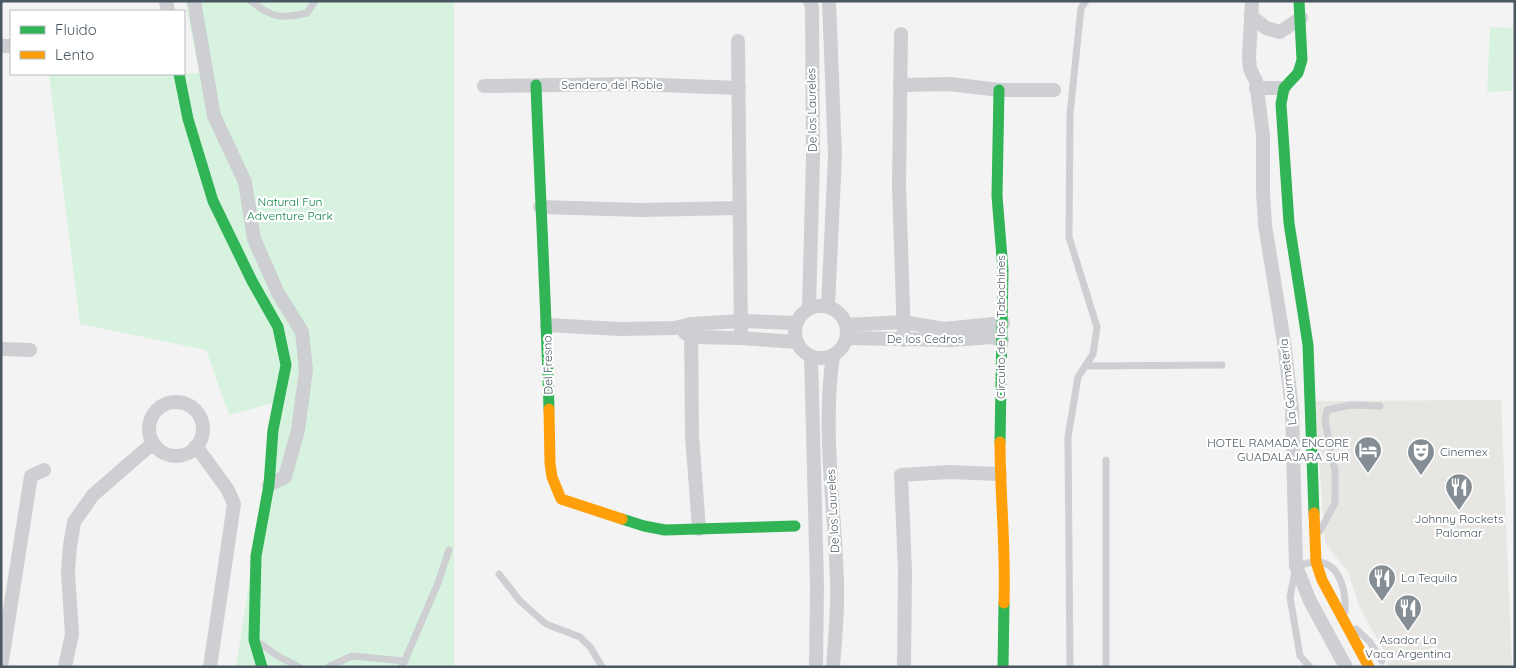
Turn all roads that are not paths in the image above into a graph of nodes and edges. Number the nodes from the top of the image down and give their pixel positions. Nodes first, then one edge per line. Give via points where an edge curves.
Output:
1 (194, 1) edge
2 (251, 1) edge
3 (314, 1) edge
4 (810, 1) edge
5 (829, 1) edge
6 (1086, 1) edge
7 (1252, 1) edge
8 (1299, 1) edge
9 (1251, 16) junction
10 (1301, 18) junction
11 (901, 34) dead end
12 (738, 41) dead end
13 (179, 75) edge
14 (536, 85) junction
15 (484, 86) dead end
16 (900, 86) junction
17 (739, 88) junction
18 (1256, 88) junction
19 (1284, 88) junction
20 (999, 90) junction
21 (1054, 90) dead end
22 (540, 207) junction
23 (740, 208) junction
24 (828, 306) junction
25 (809, 308) junction
26 (741, 321) junction
27 (903, 322) junction
28 (796, 323) junction
29 (1003, 323) junction
30 (547, 325) junction
31 (692, 330) junction
32 (846, 332) junction
33 (741, 338) junction
34 (904, 340) junction
35 (1002, 340) junction
36 (797, 342) junction
37 (1, 349) edge
38 (30, 350) dead end
39 (833, 355) junction
40 (811, 356) junction
41 (1222, 365) dead end
42 (1085, 366) junction
43 (1380, 406) dead end
44 (153, 443) junction
45 (196, 446) junction
46 (1330, 447) junction
47 (1312, 448) junction
48 (1294, 451) junction
49 (1106, 460) dead end
50 (44, 470) dead end
51 (1000, 474) junction
52 (269, 485) junction
53 (795, 526) dead end
54 (699, 529) junction
55 (1314, 540) junction
56 (449, 550) dead end
57 (1316, 562) junction
58 (1296, 566) junction
59 (499, 574) dead end
60 (817, 585) junction
61 (837, 585) junction
62 (1344, 620) junction
63 (254, 640) junction
64 (1382, 661) dead end
65 (404, 664) edge
66 (2, 667) edge
67 (65, 667) edge
68 (210, 667) edge
69 (262, 667) edge
70 (299, 667) edge
71 (328, 667) edge
72 (602, 667) edge
73 (816, 667) edge
74 (833, 667) edge
75 (904, 667) edge
76 (1003, 667) edge
77 (1070, 667) edge
78 (1106, 667) edge
79 (1310, 667) edge
80 (1346, 667) edge
81 (1369, 667) edge

1 - 52 street via 214,116 245,182 254,238 278,293 302,332 306,370 298,430 285,477
2 - 3 lane via 263,11 288,18 307,13
4 - 25 street, De los Laureles via 813,158
5 - 24 street, De los Laureles via 835,156
6 - 42 lane via 1081,8 1070,114 1069,237 1098,327 1093,354
7 - 9 street, La Gourmetería
8 - 10 street
9 - 10 street via 1266,28 1280,32
9 - 18 street, La Gourmetería via 1248,57
10 - 19 street via 1302,60 1298,73
11 - 16 street
12 - 17 street
13 - 52 street via 188,119 213,201 278,327 286,365 273,430
14 - 15 street, Sendero del Roble
14 - 17 street, Sendero del Roble
14 - 22 street, Del Fresno
16 - 20 street via 950,84
16 - 27 street
17 - 23 street
18 - 19 street
18 - 48 street, La Gourmetería via 1262,136 1265,225 1286,359
19 - 47 street, La Gourmetería via 1281,104 1285,179 1308,345
20 - 21 street
20 - 29 street, Circuito de los Tabachines via 997,196 1004,270
22 - 23 street
22 - 30 street, Del Fresno
23 - 26 street
24 - 25 street
24 - 32 street via 842,316
25 - 28 street
26 - 28 street
26 - 31 street
26 - 33 street
27 - 29 street, De los Cedros via 944,329
27 - 32 street, De los Cedros
27 - 34 street
28 - 36 street
29 - 35 street, Circuito de los Tabachines
30 - 31 street
30 - 54 street, Del Fresno via 550,463 560,499 644,526 665,530
31 - 33 street
31 - 54 street via 692,435
32 - 34 street, De los Cedros
32 - 39 street via 842,348
33 - 36 street
34 - 35 street, De los Cedros
35 - 51 street, Circuito de los Tabachines
36 - 40 street
37 - 38 street
39 - 40 street via 823,358
39 - 61 street, De los Laureles via 828,415
40 - 60 street, De los Laureles
41 - 42 lane
42 - 77 lane via 1078,377 1068,437
43 - 46 lane via 1351,405 1327,410 1325,421
44 - 45 street via 163,452 177,456 190,452
44 - 45 street via 149,429 153,414 165,404 180,402 199,417 202,432
44 - 67 street via 93,495 74,522 68,572 72,634
45 - 68 street via 228,490 234,504
46 - 47 lane
46 - 55 lane via 1335,471 1335,503
47 - 48 lane
47 - 55 street, La Gourmetería
48 - 58 street, La Gourmetería
49 - 78 lane
50 - 66 street via 31,476
51 - 75 street via 949,472 900,475 905,571
51 - 76 street, Circuito de los Tabachines via 1005,573
52 - 63 street via 256,556
53 - 54 street, Del Fresno
55 - 57 street, La Gourmetería
56 - 65 lane
57 - 58 lane
57 - 62 street, La Gourmetería
58 - 79 lane via 1290,597 1300,656
58 - 80 street, La Gourmetería via 1310,601
59 - 72 lane via 520,601 546,624 580,637
60 - 61 street
60 - 73 street, De los Laureles
61 - 74 street, De los Laureles
62 - 64 lane via 1369,641
62 - 81 street, La Gourmetería
63 - 69 street
63 - 70 lane
65 - 71 lane via 352,656

